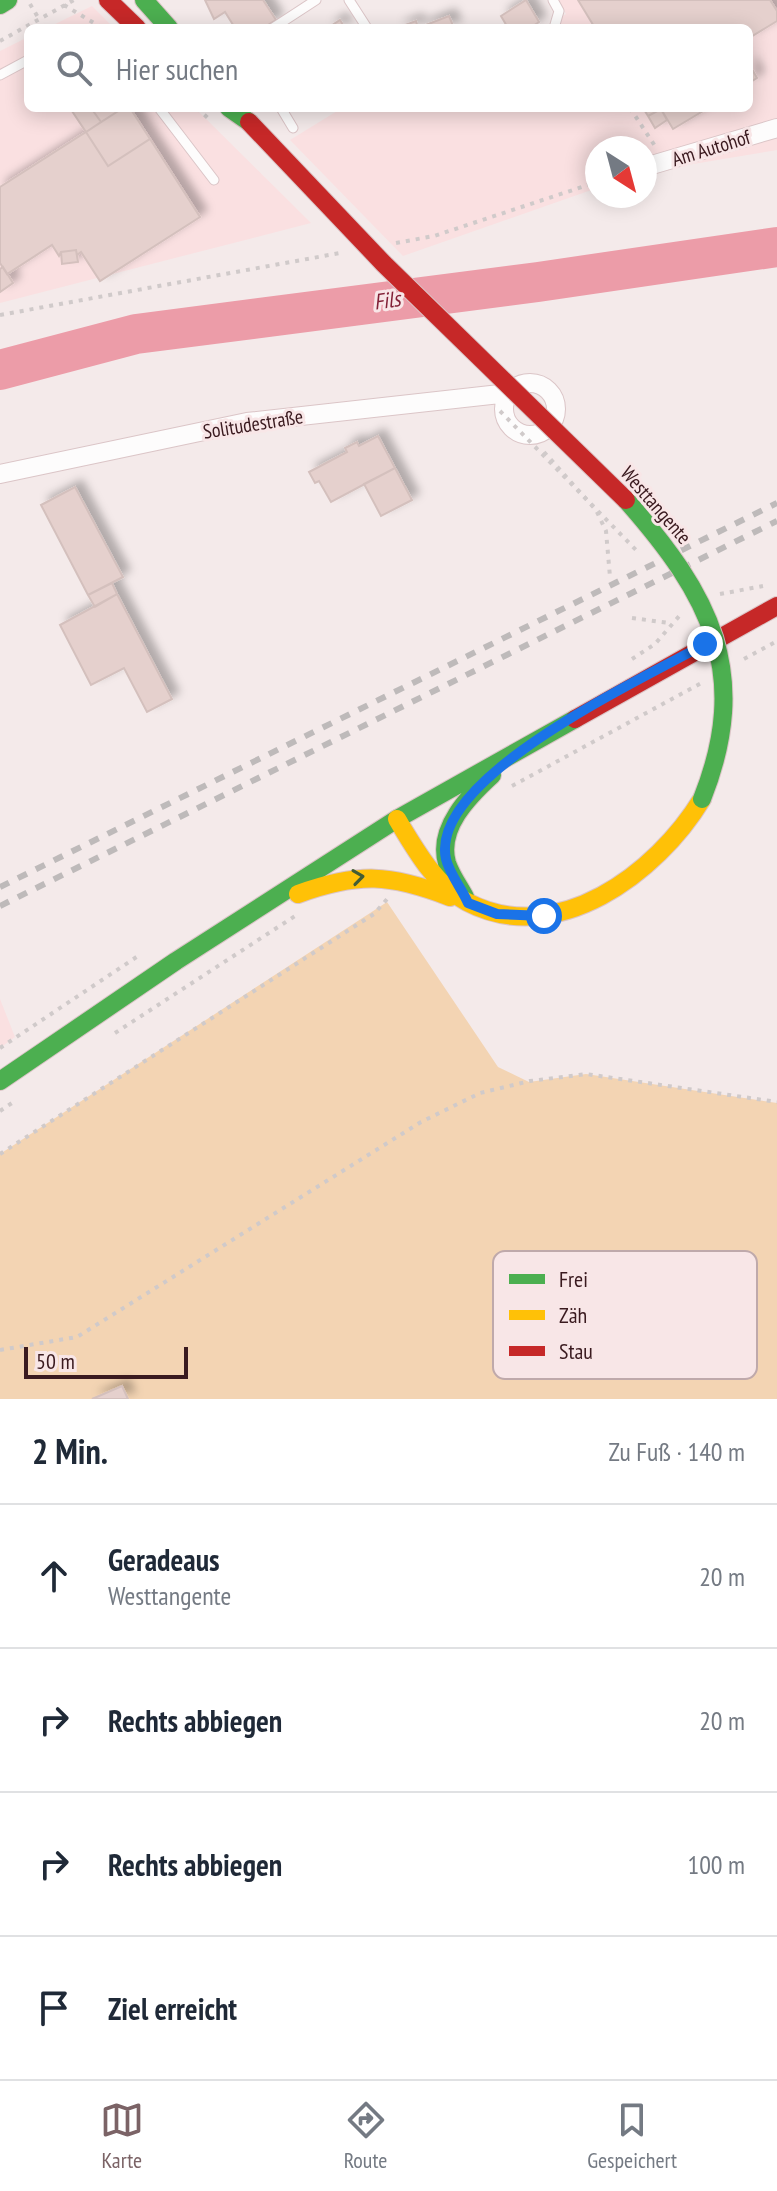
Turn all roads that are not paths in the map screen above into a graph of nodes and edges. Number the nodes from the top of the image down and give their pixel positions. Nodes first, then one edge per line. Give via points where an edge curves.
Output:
1 (8, 0) edge
2 (108, 0) edge
3 (144, 0) edge
4 (316, 0) edge
5 (349, 0) edge
6 (553, 0) edge
7 (0, 5) edge
8 (133, 24) edge
9 (165, 24) edge
10 (279, 24) edge
11 (364, 24) edge
12 (555, 24) edge
13 (24, 62) edge
14 (0, 75) edge
15 (162, 112) edge
16 (283, 112) edge
17 (244, 115) edge
18 (293, 128) dead end
19 (777, 128) edge
20 (657, 164) edge
21 (214, 180) dead end
22 (509, 393) junction
23 (0, 474) edge
24 (777, 606) edge
25 (525, 745) junction
26 (397, 819) junction
27 (468, 903) junction
28 (257, 909) junction
29 (0, 1081) edge

1 - 7 main road
2 - 8 main road
3 - 9 main road
4 - 10 lane
5 - 11 lane
6 - 12 lane via 559,11
13 - 14 lane
15 - 21 lane
16 - 18 lane
17 - 27 main road, Westtangente, bridge via 403,284 595,467 669,550 699,600 721,659 726,719 720,757 676,840 640,873 590,901 544,916 497,914
19 - 20 street, Am Autohof
22 - 22 street, Solitudestraße via 520,385 539,384 555,398 556,417 545,432 529,436 511,428 504,408
22 - 23 street, Solitudestraße via 247,422
24 - 25 main road
25 - 26 main road
25 - 27 main road via 470,795 449,829 446,858
26 - 27 main road, Westtangente via 437,879
26 - 28 main road
28 -> 27 main road via 359,874 401,878
28 - 29 main road

